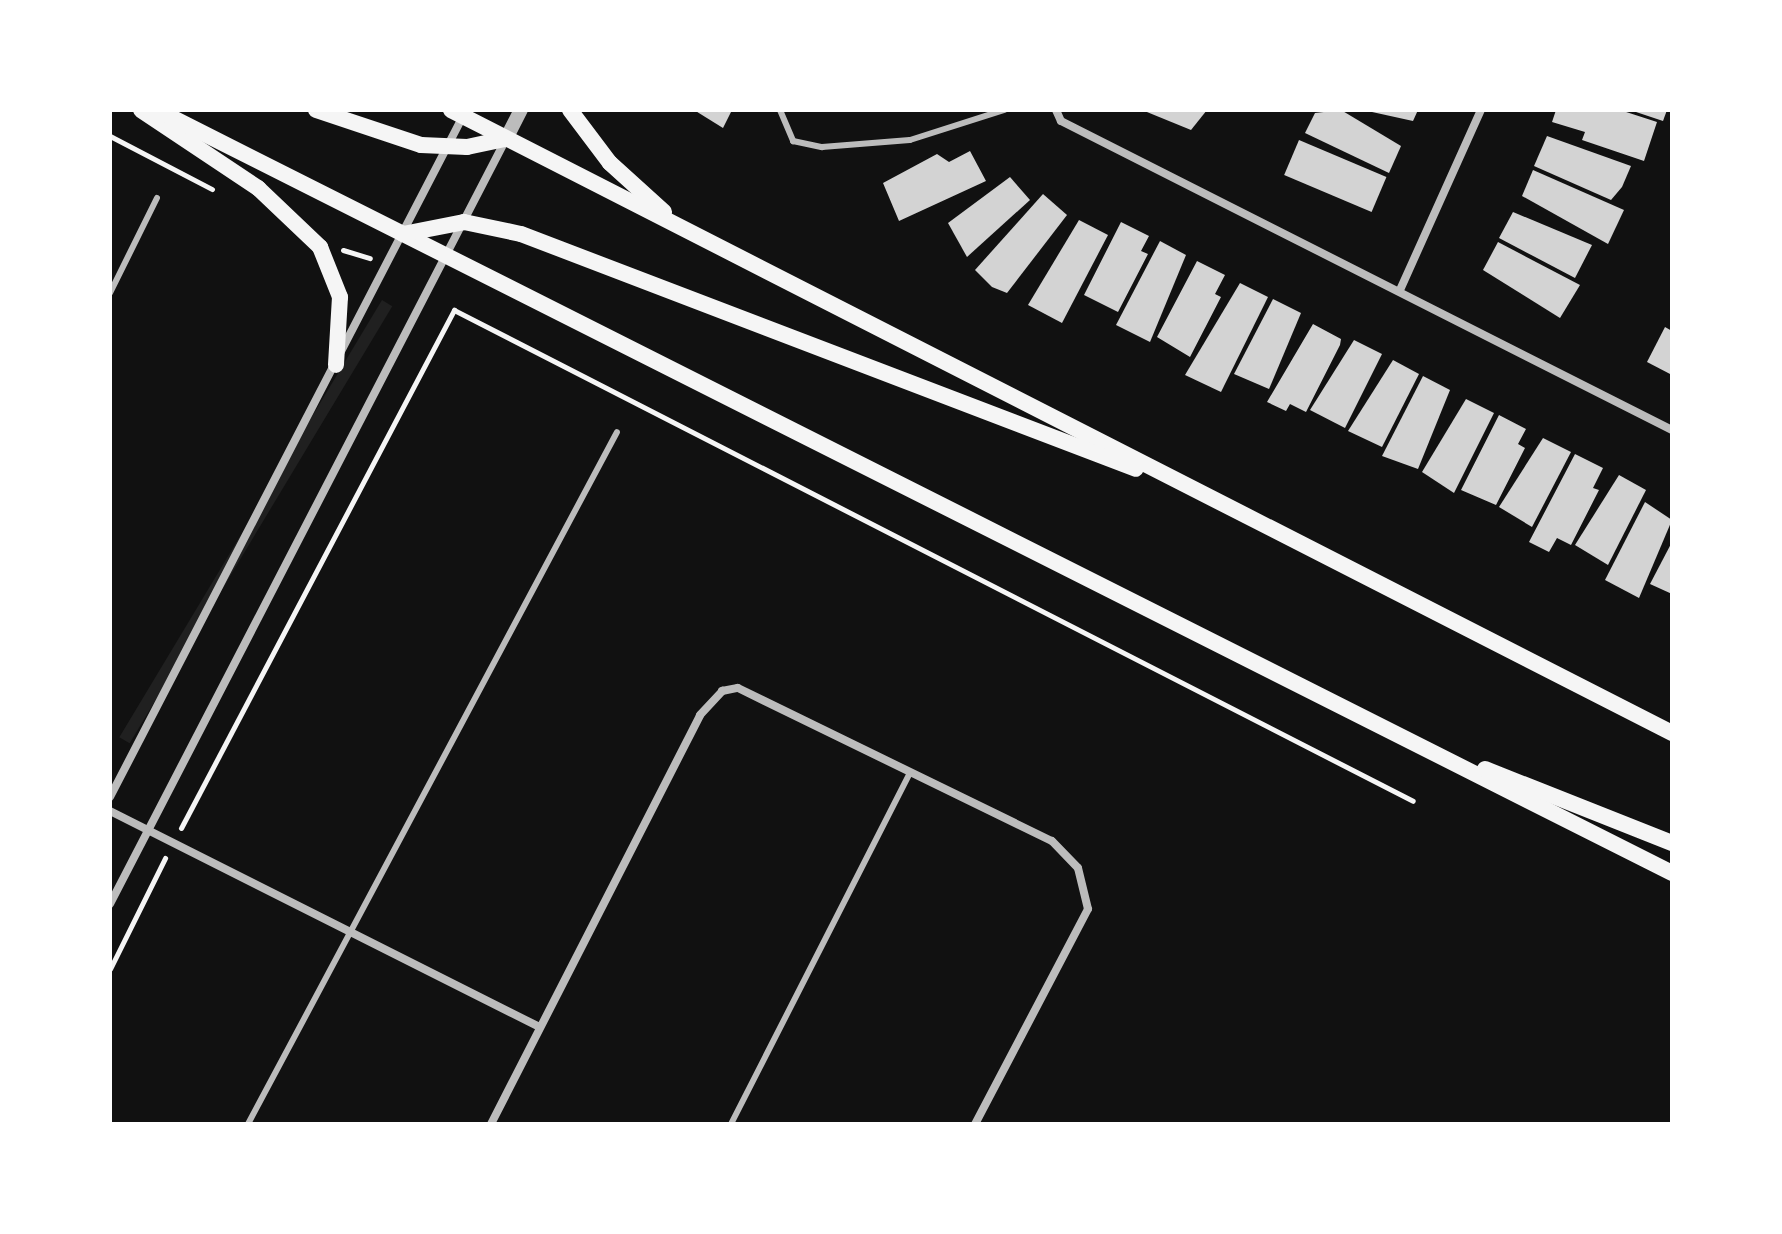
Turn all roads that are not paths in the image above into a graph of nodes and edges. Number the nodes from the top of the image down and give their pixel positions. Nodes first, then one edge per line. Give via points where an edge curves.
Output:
1 (141, 110) edge
2 (157, 110) edge
3 (316, 110) edge
4 (521, 110) edge
5 (570, 110) edge
6 (780, 110) edge
7 (1004, 110) edge
8 (1056, 110) edge
9 (1481, 110) edge
10 (460, 112) edge
11 (506, 139) junction
12 (446, 149) junction
13 (157, 198) dead end
14 (464, 222) junction
15 (686, 231) junction
16 (403, 234) junction
17 (446, 257) junction
18 (1400, 290) junction
19 (110, 293) edge
20 (336, 365) junction
21 (1672, 430) edge
22 (617, 432) dead end
23 (1219, 501) junction
24 (1390, 732) junction
25 (1672, 733) edge
26 (910, 772) junction
27 (110, 797) edge
28 (110, 811) edge
29 (148, 831) junction
30 (1672, 843) edge
31 (1672, 873) edge
32 (110, 904) edge
33 (348, 931) junction
34 (539, 1027) junction
35 (248, 1124) edge
36 (491, 1124) edge
37 (731, 1124) edge
38 (975, 1124) edge

1 - 20 main road via 258,188 320,247 340,297
2 - 16 main road
3 - 12 main road
4 - 11 street
5 - 15 main road via 610,163
6 - 7 lane via 793,141 822,147 910,140
8 - 18 street via 1061,121
9 - 18 street
10 - 11 main road
10 - 12 street
11 - 12 main road
11 - 14 street
11 - 15 main road
12 - 16 street
13 - 19 lane
14 - 16 main road
14 - 17 street
14 - 23 main road via 521,234
15 - 23 main road
16 - 17 main road
16 - 20 street
17 - 24 main road
17 - 29 street
18 - 21 street
20 - 27 street
22 - 33 lane
23 - 25 main road
24 - 30 main road
24 - 31 main road
26 - 34 street via 762,695 722,691 700,715
26 - 37 lane
26 - 38 street via 1052,841 1078,868 1085,889 1088,909
28 - 29 street
29 - 32 street
29 - 33 street
33 - 34 street
33 - 35 lane
34 - 36 street

